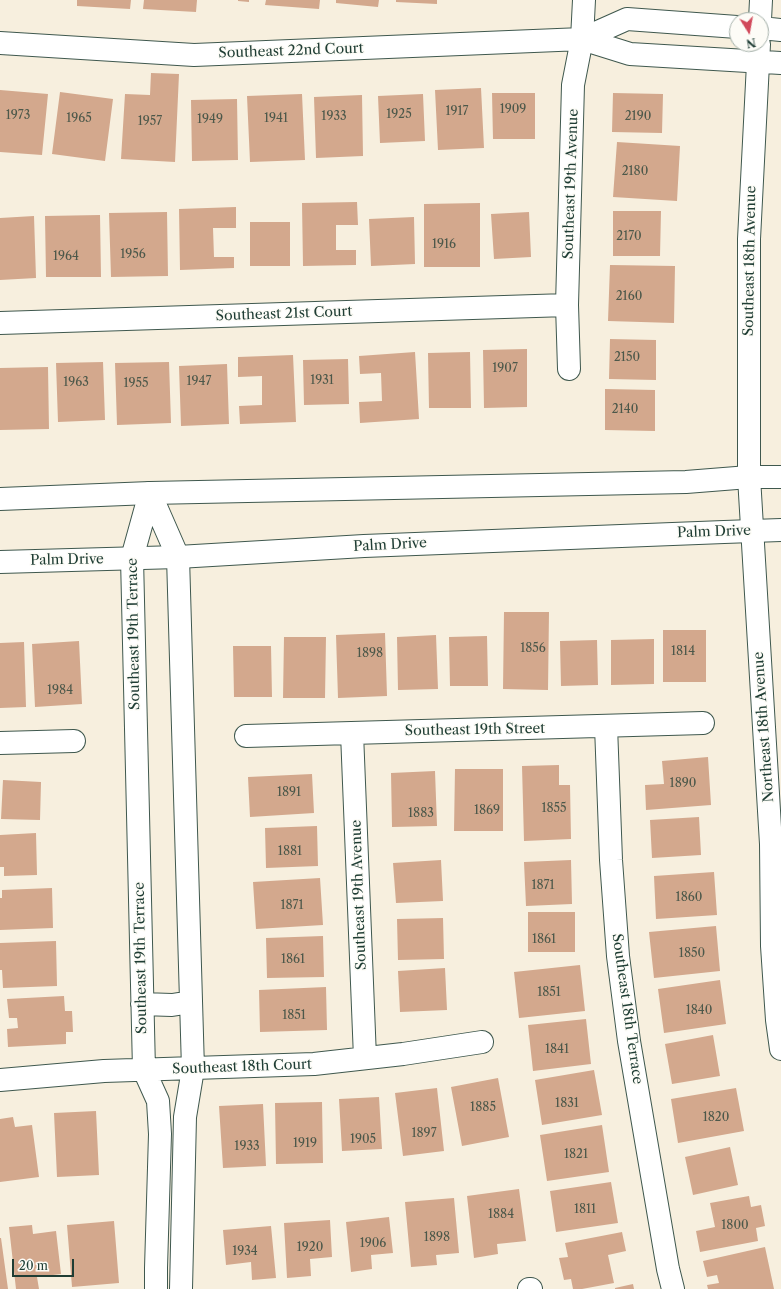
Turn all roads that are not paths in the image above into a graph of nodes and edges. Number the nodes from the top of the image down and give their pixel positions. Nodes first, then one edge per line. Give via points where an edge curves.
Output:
1 (584, 0) edge
2 (761, 0) edge
3 (760, 12) edge
4 (729, 26) edge
5 (769, 29) edge
6 (781, 30) edge
7 (582, 39) junction
8 (0, 42) edge
9 (758, 53) edge
10 (781, 63) edge
11 (567, 305) junction
12 (0, 323) edge
13 (569, 369) dead end
14 (749, 477) junction
15 (781, 477) edge
16 (150, 493) junction
17 (0, 499) edge
18 (781, 530) edge
19 (753, 531) junction
20 (178, 557) junction
21 (132, 558) junction
22 (0, 562) edge
23 (704, 723) dead end
24 (606, 726) junction
25 (352, 732) junction
26 (246, 736) dead end
27 (74, 741) dead end
28 (0, 743) edge
29 (191, 1002) junction
30 (142, 1004) junction
31 (482, 1042) dead end
32 (781, 1049) edge
33 (365, 1058) junction
34 (193, 1069) junction
35 (144, 1070) junction
36 (0, 1080) edge
37 (156, 1289) edge
38 (181, 1289) edge
39 (673, 1289) edge

1 - 7 street, Southeast 19th Avenue
2 - 3 street
4 - 7 street, Southeast 22nd Court via 627,19
5 - 6 street
7 - 8 street, Southeast 22nd Court via 194,55
7 - 9 street, Southeast 22nd Court via 630,54
7 - 11 street, Southeast 19th Avenue via 573,85
9 - 10 street, Southeast 22nd Court
9 - 14 street, Southeast 18th Avenue via 749,239
11 - 12 street, Southeast 21st Court
11 - 13 street, Southeast 19th Avenue
14 - 15 street
14 - 16 street via 686,482
14 - 19 street, Northeast 18th Avenue
16 - 17 street
16 - 20 street
16 - 21 street, Southeast 19th Terrace
18 - 19 street, Palm Drive
19 - 20 street, Palm Drive via 364,546
19 - 32 street, Northeast 18th Avenue via 771,844 773,954
20 - 21 street, Palm Drive
20 - 29 street
21 - 22 street, Palm Drive
21 - 30 street, Southeast 19th Terrace
23 - 24 street, Southeast 19th Street
24 - 25 street, Southeast 19th Street
24 - 39 street, Southeast 18th Terrace via 618,956 629,1041
25 - 26 street, Southeast 19th Street
25 - 33 street, Southeast 19th Avenue
27 - 28 street
29 - 30 street via 172,1005
29 - 34 street
30 - 35 street, Southeast 19th Terrace
31 - 33 street, Southeast 18th Court
33 - 34 street, Southeast 18th Court via 314,1064
34 - 35 street, Southeast 18th Court
34 - 38 street via 185,1117
35 - 36 street, Southeast 18th Court
35 - 37 street, Southeast 19th Terrace via 158,1101 160,1134

